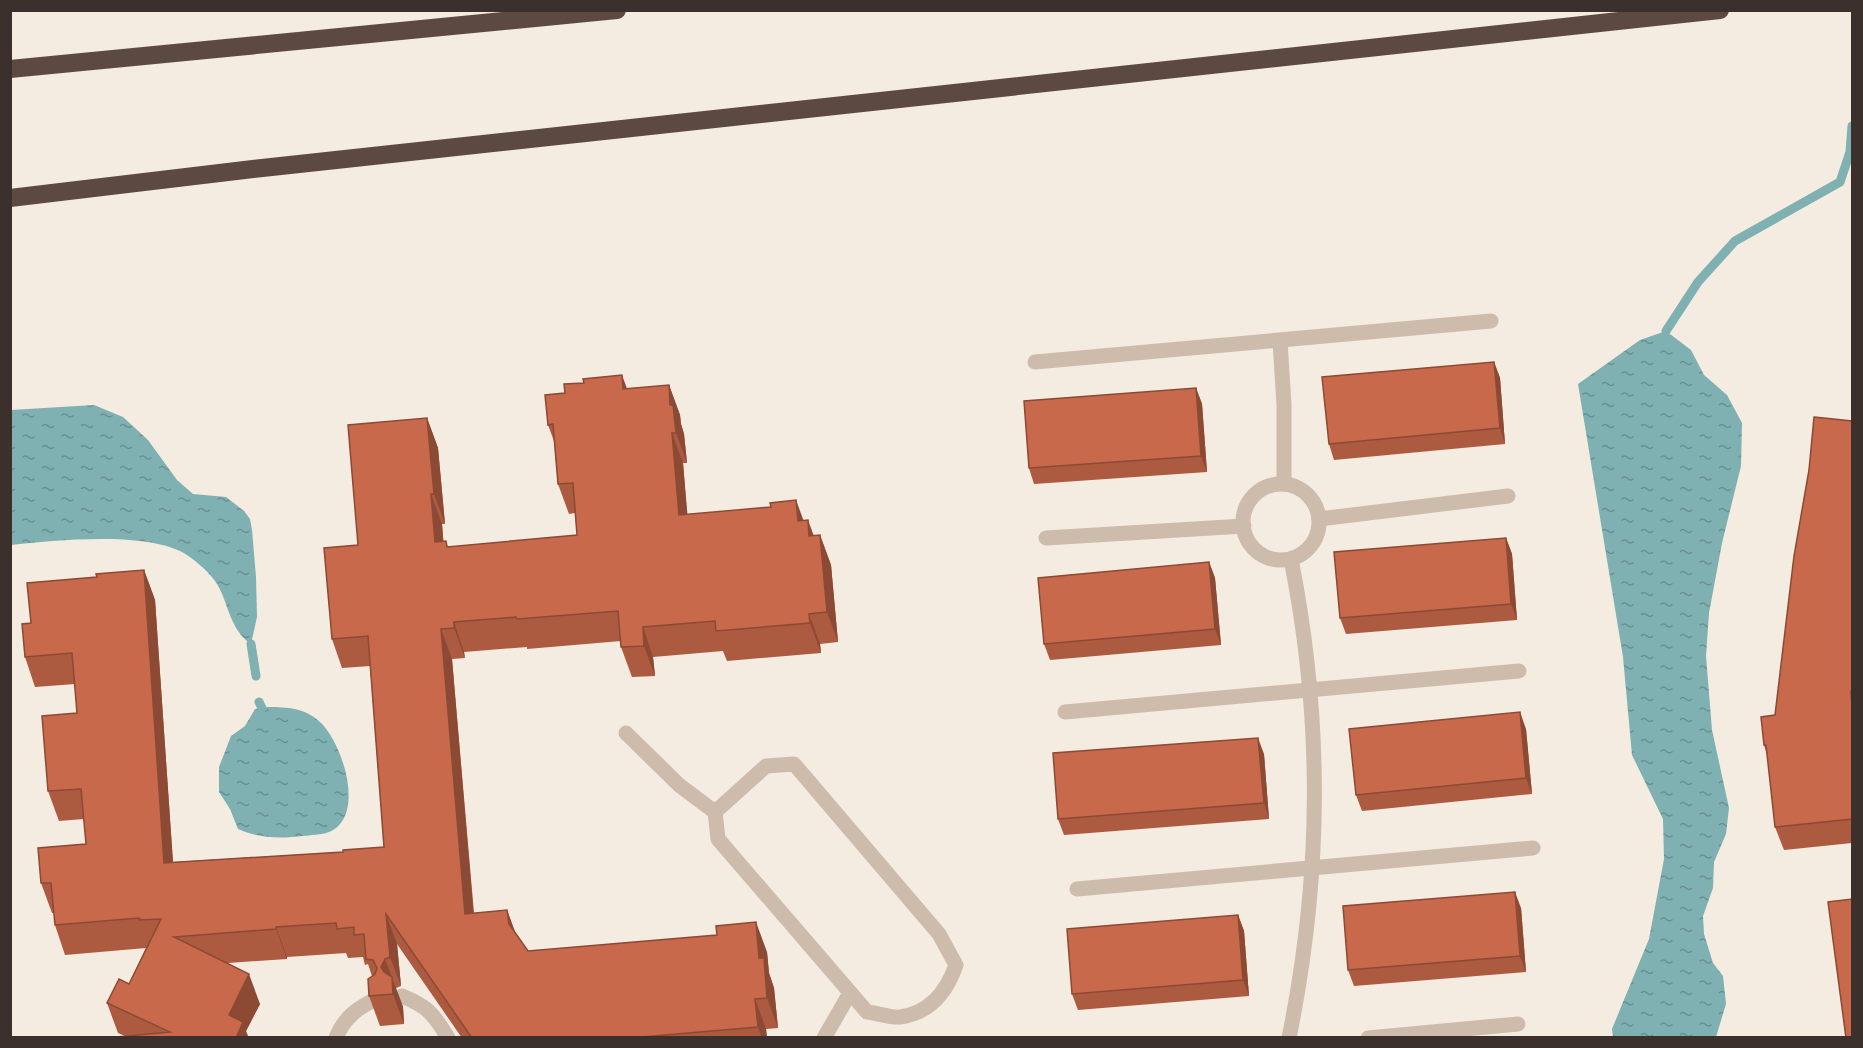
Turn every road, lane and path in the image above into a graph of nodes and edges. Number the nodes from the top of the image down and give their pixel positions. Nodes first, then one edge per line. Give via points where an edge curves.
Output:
1 (617, 10) edge
2 (1720, 10) edge
3 (10, 69) edge
4 (10, 198) edge
5 (1491, 321) dead end
6 (1280, 341) junction
7 (1035, 362) dead end
8 (1284, 484) junction
9 (1508, 496) dead end
10 (1319, 519) junction
11 (1244, 526) junction
12 (1046, 538) dead end
13 (1291, 559) junction
14 (1519, 671) dead end
15 (1311, 690) junction
16 (1065, 712) dead end
17 (626, 734) dead end
18 (715, 812) junction
19 (1533, 848) dead end
20 (1313, 866) junction
21 (1077, 889) dead end
22 (850, 993) junction
23 (402, 996) dead end
24 (378, 998) edge
25 (1518, 1024) dead end
26 (336, 1038) edge
27 (448, 1038) edge
28 (824, 1038) edge
29 (1289, 1038) edge
30 (1368, 1038) edge

1 - 3 highway
2 - 4 highway
5 - 6 street
6 - 7 street
6 - 8 street
8 - 10 street via 1311,497
8 - 11 street via 1254,495 1245,513
9 - 10 street
10 - 13 street via 1314,542
11 - 12 street
11 - 13 street via 1250,544 1260,553 1272,559
13 - 15 street
14 - 15 street
15 - 16 street
15 - 20 street via 1316,786
17 - 18 street via 679,785
18 - 22 street via 718,838
18 - 22 street via 766,766 794,764 939,934 956,964 950,981 928,1008 899,1017 867,1012
19 - 20 street
20 - 21 street
20 - 29 street via 1307,934
22 - 28 street
23 - 27 street via 434,1015
24 - 26 street via 359,1007
25 - 30 street

